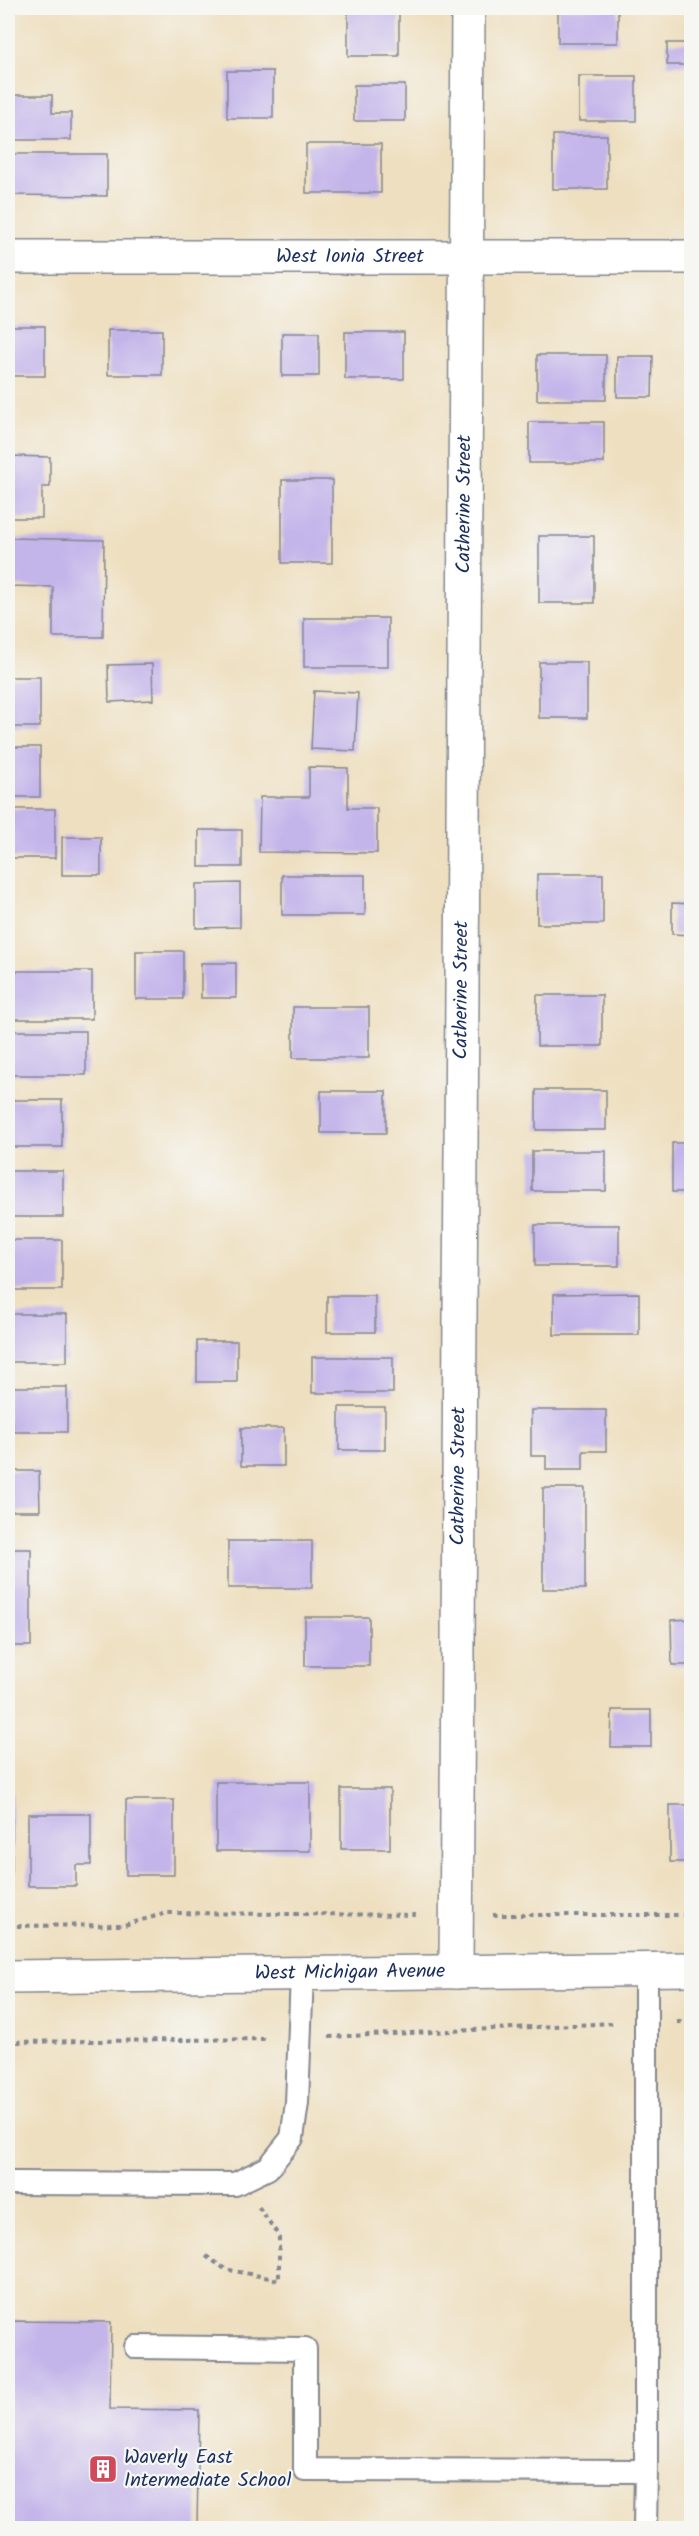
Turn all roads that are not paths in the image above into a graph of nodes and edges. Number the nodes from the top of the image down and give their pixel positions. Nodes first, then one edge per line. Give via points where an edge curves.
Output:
1 (468, 8) edge
2 (465, 256) junction
3 (8, 257) edge
4 (692, 257) edge
5 (646, 1969) junction
6 (692, 1970) edge
7 (456, 1972) junction
8 (302, 1974) junction
9 (8, 1977) edge
10 (8, 2182) edge
11 (136, 2347) dead end
12 (646, 2471) junction
13 (645, 2529) edge

1 - 2 street, Catherine Street
2 - 3 street, West Ionia Street
2 - 4 street, West Ionia Street
2 - 7 street, Catherine Street
5 - 6 street, West Michigan Avenue
5 - 7 street, West Michigan Avenue
5 - 12 lane
7 - 8 street, West Michigan Avenue
8 - 9 street, West Michigan Avenue
8 - 10 lane via 292,2138 268,2168 235,2184
11 - 12 lane via 305,2349 304,2470
12 - 13 lane

